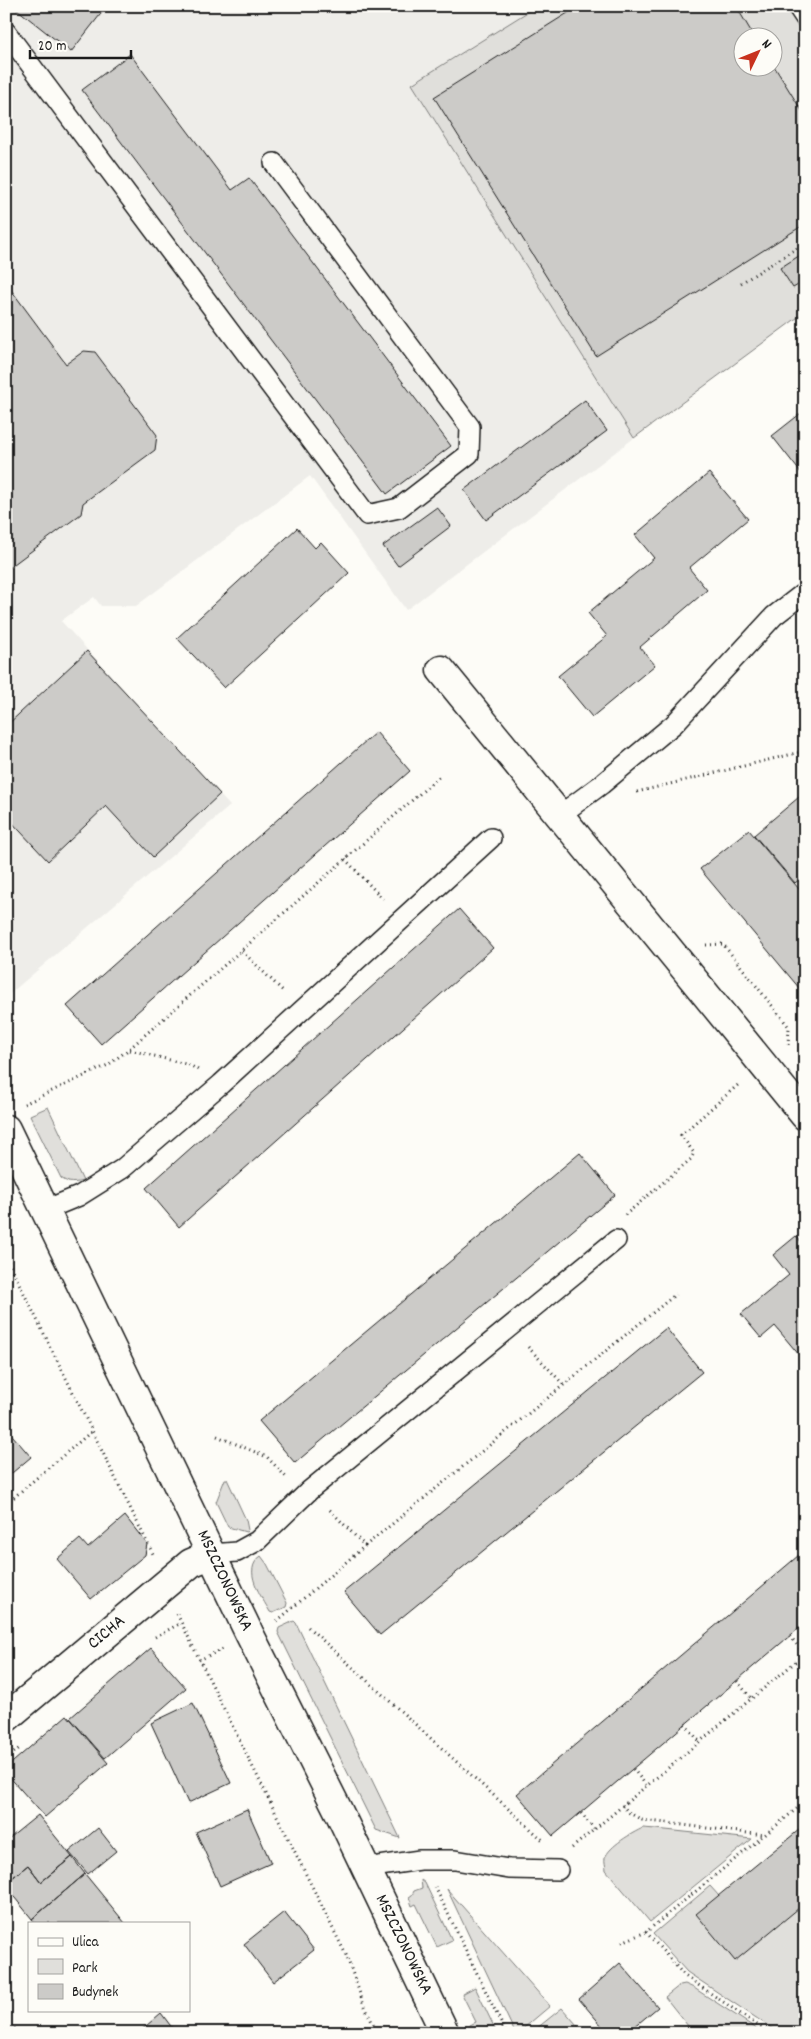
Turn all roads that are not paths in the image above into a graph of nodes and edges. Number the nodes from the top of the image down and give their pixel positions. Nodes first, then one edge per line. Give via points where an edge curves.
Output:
1 (797, 6) edge
2 (805, 18) edge
3 (6, 32) edge
4 (274, 163) dead end
5 (805, 592) edge
6 (441, 670) dead end
7 (560, 815) junction
8 (491, 838) dead end
9 (805, 1116) edge
10 (6, 1129) edge
11 (45, 1210) junction
12 (616, 1240) dead end
13 (212, 1554) junction
14 (6, 1718) edge
15 (366, 1868) junction
16 (558, 1870) dead end
17 (444, 2033) edge

1 - 2 lane
3 - 4 lane via 367,515 399,508 469,454 470,427
5 - 7 lane via 774,616 674,724
6 - 7 street
7 - 9 street
8 - 11 lane via 221,1084 122,1169 79,1196
10 - 11 street, MSZCZONOWSKA
11 - 13 street, MSZCZONOWSKA
12 - 13 lane via 310,1490 257,1541 237,1552
13 - 14 street, CICHA via 191,1562
13 - 15 street, MSZCZONOWSKA
15 - 16 lane via 420,1860 455,1860 509,1869
15 - 17 street, MSZCZONOWSKA

